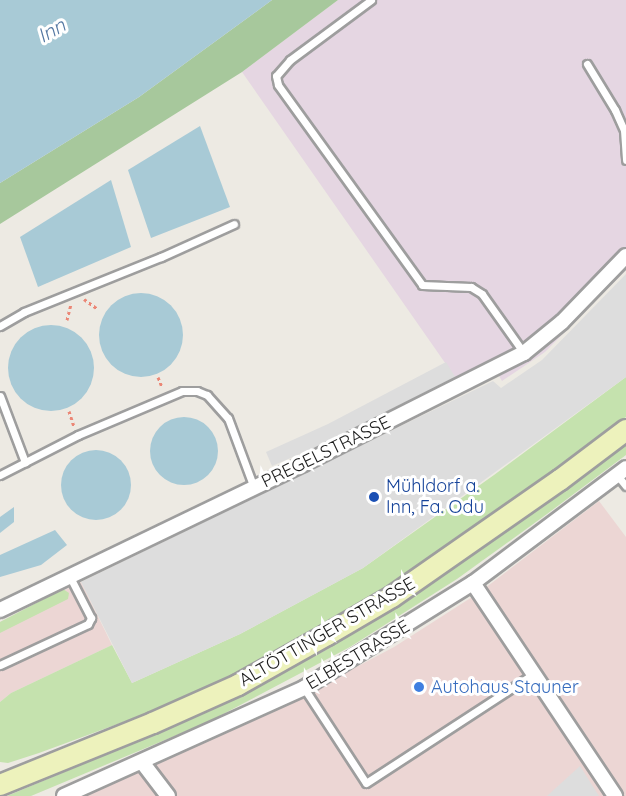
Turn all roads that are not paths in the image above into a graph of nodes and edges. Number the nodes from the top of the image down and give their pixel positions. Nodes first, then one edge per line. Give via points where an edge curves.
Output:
1 (371, 0) edge
2 (587, 64) dead end
3 (626, 160) edge
4 (234, 224) dead end
5 (626, 256) edge
6 (0, 326) edge
7 (524, 353) junction
8 (0, 396) edge
9 (626, 430) edge
10 (25, 462) junction
11 (0, 475) edge
12 (623, 476) edge
13 (254, 488) junction
14 (70, 577) junction
15 (473, 583) junction
16 (0, 610) edge
17 (0, 665) edge
18 (533, 674) junction
19 (304, 688) junction
20 (142, 762) junction
21 (0, 785) edge
22 (64, 796) edge
23 (168, 796) edge
24 (615, 796) edge

1 - 7 lane via 290,60 276,76 278,85 422,285 471,287 482,294
2 - 3 lane via 624,130
4 - 6 lane via 24,312
5 - 7 street, PREGELSTRASSE via 562,322
7 - 13 street, PREGELSTRASSE
8 - 10 lane
9 - 21 main road, ALTÖTTINGER STRASSE via 392,597 327,635 238,685
10 - 11 lane
10 - 13 lane via 182,391 197,391 207,394 228,418
12 - 15 street, ELBESTRASSE
13 - 14 street, PREGELSTRASSE
14 - 16 street, PREGELSTRASSE
14 - 17 lane via 91,618 88,624
15 - 18 street
15 - 19 street, ELBESTRASSE
18 - 19 lane via 366,783
18 - 24 street
19 - 20 street, ELBESTRASSE
20 - 22 street, ELBESTRASSE
20 - 23 street

